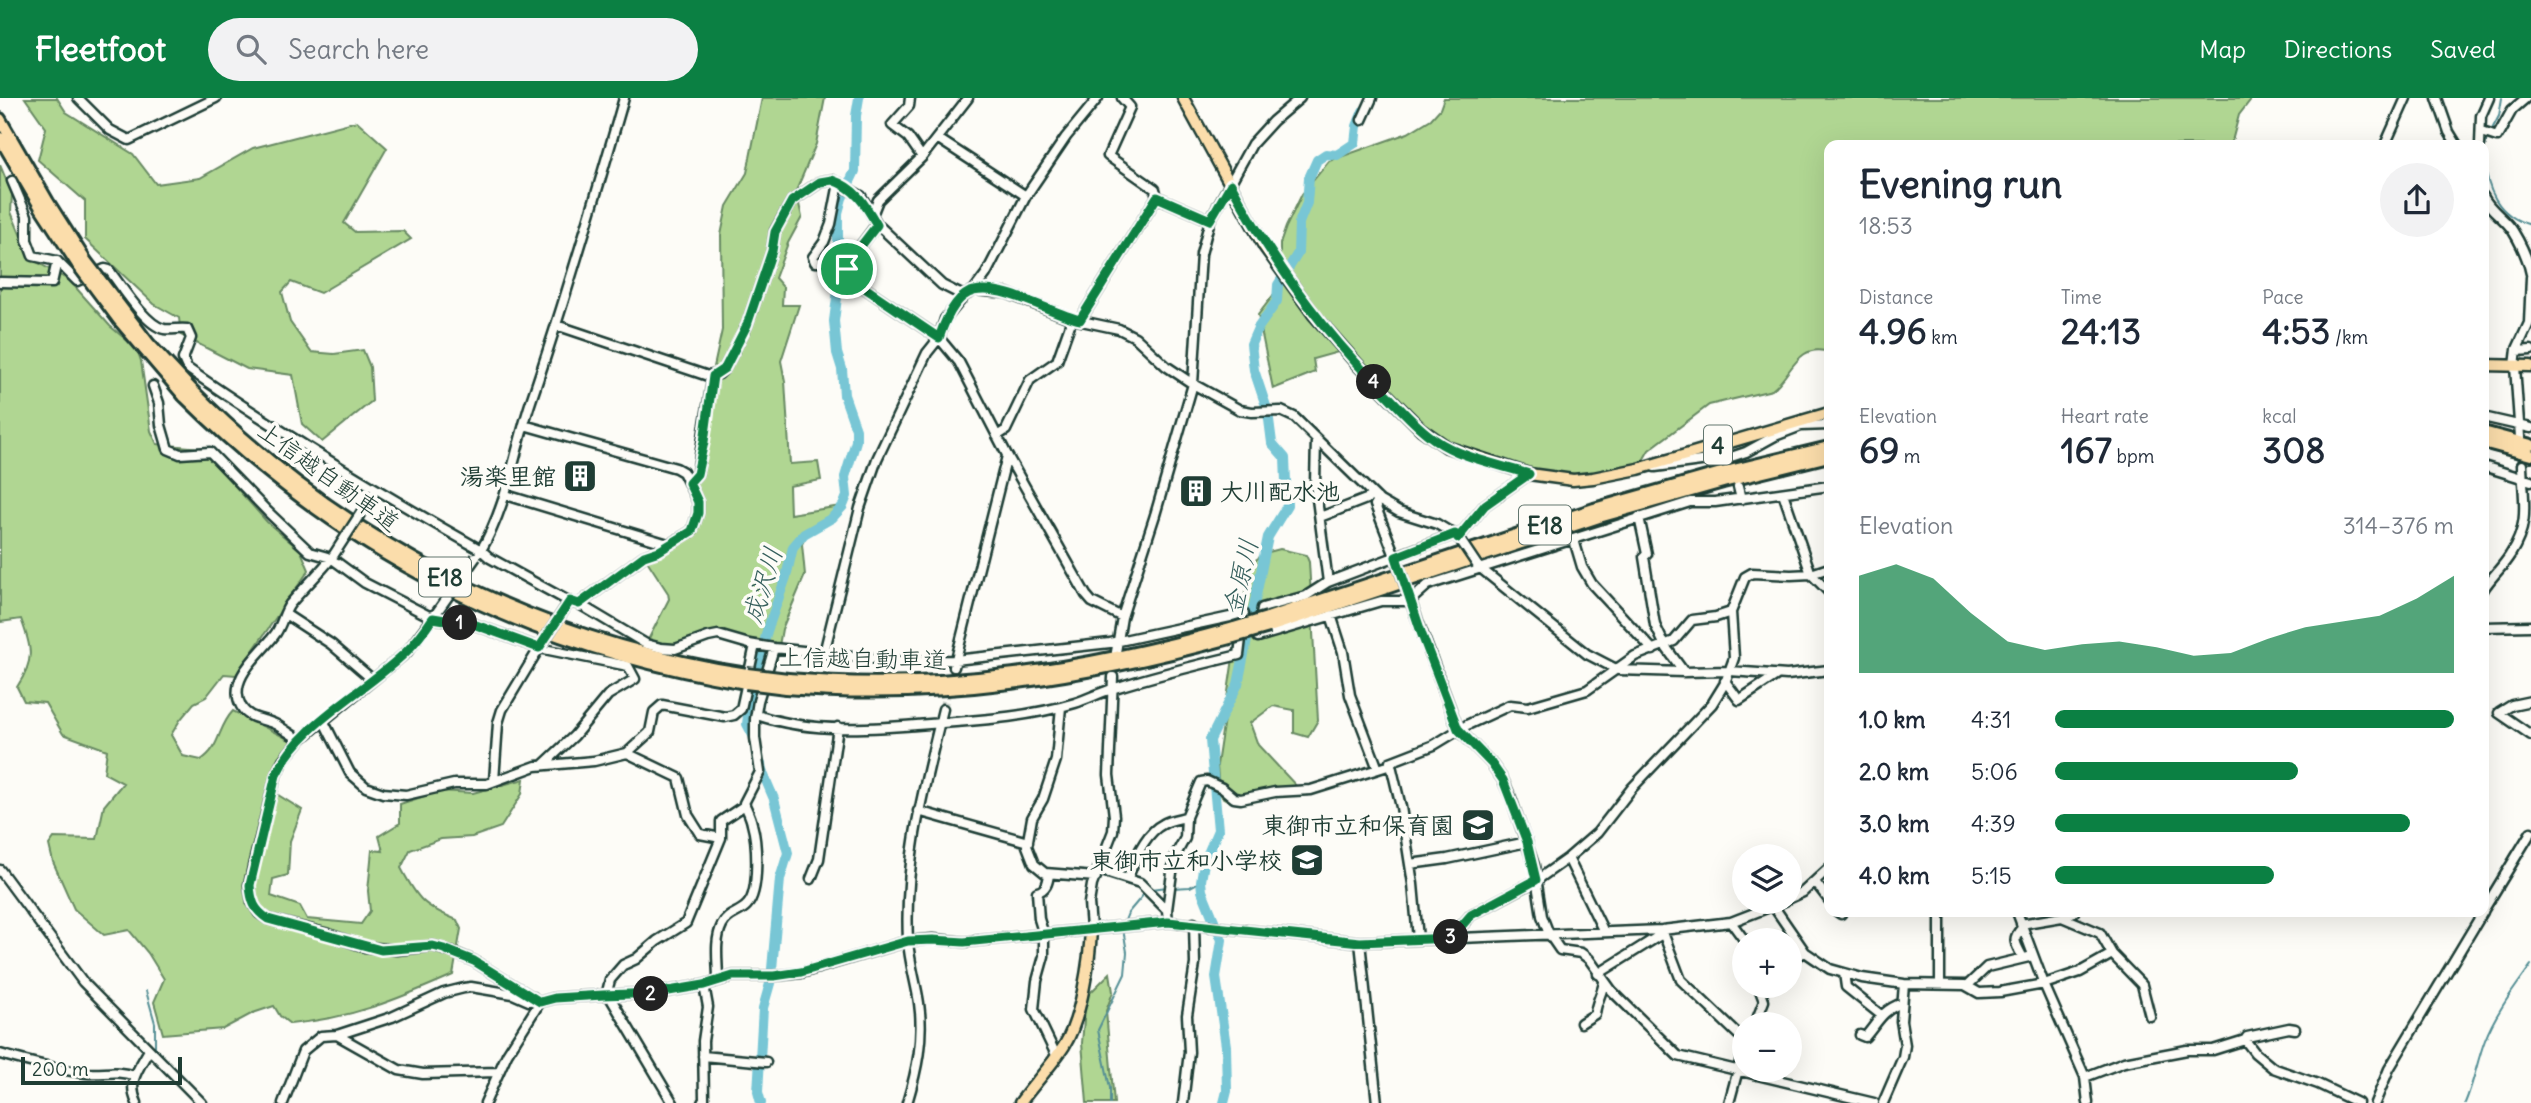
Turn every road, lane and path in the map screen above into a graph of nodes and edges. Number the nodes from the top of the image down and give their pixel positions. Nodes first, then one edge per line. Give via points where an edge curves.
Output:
1 (78, 98) edge
2 (216, 98) edge
3 (624, 98) edge
4 (909, 98) edge
5 (968, 98) edge
6 (1098, 98) edge
7 (1122, 98) edge
8 (1184, 98) edge
9 (1300, 98) edge
10 (1372, 98) edge
11 (2406, 98) edge
12 (2437, 98) edge
13 (2488, 98) edge
14 (2526, 98) edge
15 (0, 118) edge
16 (1362, 120) dead end
17 (2482, 132) junction
18 (0, 138) edge
19 (937, 138) junction
20 (2387, 140) edge
21 (2454, 140) edge
22 (2481, 140) edge
23 (922, 157) junction
24 (12, 181) dead end
25 (839, 183) junction
26 (1231, 184) junction
27 (1026, 196) junction
28 (1157, 197) junction
29 (2489, 206) edge
30 (872, 215) junction
31 (1210, 220) junction
32 (877, 225) junction
33 (58, 261) junction
34 (81, 262) junction
35 (848, 263) junction
36 (2531, 281) edge
37 (0, 282) edge
38 (974, 290) junction
39 (964, 296) junction
40 (1076, 319) junction
41 (556, 325) junction
42 (939, 338) junction
43 (2531, 350) edge
44 (2517, 351) junction
45 (2489, 365) edge
46 (2515, 366) junction
47 (2531, 366) edge
48 (713, 376) junction
49 (1193, 384) junction
50 (153, 386) dead end
51 (1824, 415) edge
52 (2489, 418) edge
53 (1800, 423) junction
54 (524, 425) junction
55 (1824, 425) edge
56 (2519, 426) junction
57 (2531, 428) edge
58 (2489, 434) edge
59 (997, 436) junction
60 (2520, 437) dead end
61 (1317, 439) junction
62 (2489, 444) edge
63 (2531, 445) edge
64 (1824, 448) edge
65 (1007, 455) junction
66 (2531, 455) edge
67 (1824, 457) edge
68 (2522, 465) dead end
69 (2489, 468) edge
70 (1638, 469) junction
71 (1529, 474) junction
72 (2527, 479) edge
73 (689, 483) junction
74 (1824, 487) edge
75 (1738, 488) dead end
76 (374, 493) junction
77 (1783, 493) junction
78 (506, 495) junction
79 (1376, 497) junction
80 (1741, 499) junction
81 (1320, 517) junction
82 (1639, 517) junction
83 (1458, 537) junction
84 (1574, 540) junction
85 (668, 544) junction
86 (478, 554) junction
87 (332, 557) junction
88 (1396, 559) junction
89 (1480, 567) junction
90 (1824, 570) edge
91 (1811, 574) junction
92 (2489, 580) edge
93 (1328, 582) junction
94 (1824, 587) edge
95 (1410, 601) junction
96 (572, 603) junction
97 (1731, 612) junction
98 (285, 614) junction
99 (435, 615) junction
100 (1331, 615) junction
101 (1122, 617) junction
102 (1268, 623) junction
103 (2531, 626) edge
104 (2489, 627) edge
105 (1116, 642) junction
106 (755, 645) junction
107 (540, 646) junction
108 (1665, 646) junction
109 (774, 648) junction
110 (1653, 650) junction
111 (1115, 652) dead end
112 (824, 653) junction
113 (955, 663) junction
114 (1618, 670) junction
115 (1824, 670) edge
116 (1730, 671) junction
117 (1684, 672) junction
118 (1777, 675) junction
119 (1113, 677) dead end
120 (373, 680) junction
121 (1726, 681) junction
122 (1112, 689) junction
123 (2531, 701) edge
124 (1061, 706) junction
125 (943, 709) tunnel mouth
126 (757, 715) junction
127 (323, 720) junction
128 (939, 723) junction
129 (838, 727) junction
130 (1458, 729) junction
131 (2531, 735) edge
132 (300, 740) junction
133 (627, 753) junction
134 (543, 765) junction
135 (1391, 765) junction
136 (1378, 769) junction
137 (494, 781) junction
138 (745, 806) junction
139 (918, 811) junction
140 (1186, 817) junction
141 (2531, 832) edge
142 (721, 838) junction
143 (1028, 842) junction
144 (1527, 842) junction
145 (1568, 858) junction
146 (1410, 864) junction
147 (0, 870) edge
148 (1824, 873) edge
149 (1049, 874) junction
150 (1097, 874) junction
151 (1128, 878) junction
152 (811, 879) dead end
153 (1536, 880) junction
154 (1815, 882) junction
155 (1802, 890) edge
156 (1824, 894) edge
157 (2489, 902) edge
158 (1167, 910) junction
159 (1754, 914) edge
160 (1779, 914) edge
161 (1940, 917) edge
162 (2019, 917) edge
163 (2480, 917) edge
164 (2062, 918) joint
165 (1168, 922) junction
166 (1731, 922) junction
167 (1194, 923) junction
168 (2022, 926) junction
169 (1091, 928) junction
170 (1735, 928) edge
171 (1604, 932) junction
172 (1662, 932) junction
173 (1549, 934) junction
174 (1044, 935) junction
175 (1451, 938) junction
176 (1418, 939) junction
177 (908, 941) junction
178 (1360, 942) junction
179 (1805, 952) junction
180 (1802, 954) edge
181 (2112, 954) junction
182 (2033, 956) junction
183 (2023, 958) junction
184 (1844, 973) junction
185 (1598, 974) junction
186 (718, 979) junction
187 (1604, 982) junction
188 (1940, 983) junction
189 (1904, 984) junction
190 (2043, 984) junction
191 (704, 985) junction
192 (1967, 986) junction
193 (606, 995) junction
194 (537, 1000) junction
195 (1902, 1003) junction
196 (1881, 1015) junction
197 (2150, 1016) dead end
198 (1581, 1023) dead end
199 (2295, 1029) dead end
200 (1732, 1030) edge
201 (337, 1035) junction
202 (1860, 1035) dead end
203 (2245, 1040) junction
204 (149, 1050) junction
205 (0, 1055) edge
206 (1056, 1055) junction
207 (703, 1056) junction
208 (763, 1061) dead end
209 (1732, 1069) edge
210 (497, 1072) junction
211 (135, 1076) junction
212 (2085, 1077) junction
213 (1733, 1082) edge
214 (1786, 1082) edge
215 (137, 1103) edge
216 (202, 1103) edge
217 (284, 1103) edge
218 (485, 1103) edge
219 (673, 1103) edge
220 (702, 1103) edge
221 (907, 1103) edge
222 (1020, 1103) edge
223 (1183, 1103) edge
224 (1377, 1103) edge
225 (1729, 1103) edge
226 (1874, 1103) edge
227 (1883, 1103) edge
228 (2088, 1103) edge
229 (2358, 1103) edge
230 (2375, 1103) edge

1 - 2 street via 110,130 128,140
3 - 41 street
4 - 23 street via 909,106 892,125
5 - 19 street
6 - 27 street
7 - 28 street via 1130,107 1108,156 1155,189
8 - 26 main road, 4
9 - 26 street via 1252,144
10 - 16 street
11 - 20 street
12 - 21 street
13 - 17 street via 2481,116
14 - 17 street via 2512,110 2497,137
15 - 34 highway, 上信越自動車道 / E18
17 - 22 street
18 - 34 highway, 上信越自動車道 / E18 via 41,208
19 - 23 street
19 - 27 street
23 - 30 street via 878,200
24 - 33 street via 27,216 27,240 33,256
25 - 30 street via 861,196
25 - 35 street via 831,224 813,257 815,262
25 - 48 street via 820,182 792,201 775,232 747,325 725,368
26 - 31 street
26 - 71 main road, 4 via 1264,246 1314,315 1421,429 1447,447
27 - 38 street
28 - 31 street
28 - 40 street
29 - 36 street via 2513,231 2528,262
30 - 32 street
31 - 49 street via 1201,254
32 - 35 street
32 - 39 street via 942,285
33 - 37 street via 52,283
33 - 76 street via 77,281 110,270 146,318 165,329 187,329 191,338 183,359 187,368
34 - 102 highway, 上信越自動車道 / E18, bridge via 187,393 324,504 453,581 603,641 746,678 898,684 1025,674
35 - 42 street via 853,280 862,288
36 - 44 street via 2529,323
38 - 39 street
38 - 40 street via 1006,293
39 - 42 street via 946,319
40 - 49 street via 1135,337
40 - 59 street via 1057,361 1030,380 1006,430
41 - 48 street
41 - 54 street
42 - 59 street via 959,362
42 - 112 street via 927,353 877,459
43 - 44 street
44 - 46 street
45 - 46 main road
46 - 47 main road
46 - 56 street
48 - 73 street via 697,474
49 - 61 street via 1240,410 1281,411
49 - 101 street
50 - 87 street via 168,449 180,454 210,452 310,552
51 - 53 main road, 4
52 - 56 street
53 - 55 street
53 - 70 main road, 4
53 - 70 street via 1731,457
54 - 73 street via 676,468
54 - 78 street
56 - 57 street
56 - 60 street
58 - 63 highway
59 - 65 street
61 - 79 street
61 - 81 street via 1315,484
62 - 66 highway
64 - 102 highway, 上信越自動車道 / E18 via 1594,509
65 - 101 street via 1086,595
65 - 113 street
67 - 102 highway, 上信越自動車道 / E18 via 1599,517
68 - 72 street
69 - 72 street
70 - 71 main road, 4 via 1573,480
71 - 83 street via 1491,500
72 - 92 street via 2525,521 2519,539
73 - 85 street via 698,502 696,524
74 - 77 street
75 - 80 street
76 - 86 street
76 - 87 street, bridge
77 - 80 street
77 - 91 street
78 - 85 street
78 - 86 street
79 - 81 street
79 - 83 street
79 - 88 street
80 - 82 street via 1690,502
81 - 93 street
82 - 84 street
82 - 108 street via 1656,625
83 - 88 street
83 - 89 street, bridge
84 - 89 street
84 - 110 street via 1592,584
85 - 96 street
86 - 96 street
86 - 99 street, bridge
87 - 98 street
87 - 99 street via 365,583
88 - 93 street
88 - 95 street, bridge
89 - 95 street via 1428,585
89 - 114 street via 1587,654
90 - 91 street
91 - 94 street
91 - 97 street via 1752,573 1745,577
93 - 100 street via 1306,596 1262,608 1258,637
95 - 100 street via 1381,601
95 - 130 street
96 - 106 street via 661,649 718,635
96 - 107 street, bridge
97 - 108 street via 1692,620
97 - 116 street via 1734,658
98 - 120 street via 331,644
98 - 132 street via 243,674 238,696 248,714
99 - 107 street
99 - 120 street via 407,652
100 - 136 street via 1350,695
101 - 105 street
103 - 104 street
105 - 111 street
105 - 113 street
105 - 122 street via 1244,614 1239,655
106 - 109 street
106 - 133 street via 741,709 734,715 662,705 654,712 650,732
107 - 134 street via 628,666 635,680 608,695
107 - 137 street via 502,710
108 - 110 street
108 - 117 street
109 - 112 street
109 - 126 street
110 - 114 street via 1635,656
112 - 113 street
114 - 117 street
114 - 130 street via 1587,690 1528,707 1510,705
115 - 118 street
116 - 117 street
116 - 118 street
116 - 121 street
118 - 121 street via 1739,699
119 - 122 street
120 - 127 street
121 - 145 street via 1712,704 1639,780 1597,833
122 - 124 street
122 - 150 street via 1109,775 1113,831
123 - 131 street via 2499,713
124 - 128 street
124 - 143 street via 1056,760 1031,818
125 - 128 street
126 - 129 street via 790,725
126 - 138 street via 760,772
127 - 132 street
127 - 137 street via 350,773 366,787 406,795
128 - 129 street
128 - 139 street
129 - 152 street via 819,859
130 - 135 street
130 - 144 street via 1503,780
132 - 194 street via 276,775 254,862 250,885 259,913 381,950 444,949 474,961
133 - 134 street
133 - 142 street via 679,778 688,815 700,834
134 - 137 street
135 - 136 street
135 - 146 street
136 - 140 street via 1311,790 1241,799 1201,782
138 - 142 street via 721,821
138 - 186 street via 753,825 757,870 747,905 720,927
139 - 143 street
139 - 177 street
140 - 151 street via 1156,830 1140,849
140 - 158 street via 1185,838 1171,869
141 - 157 street
142 - 193 street via 686,923 623,965 610,979
143 - 149 street via 1034,864
144 - 146 street
144 - 153 street
145 - 153 street
145 - 171 street
146 - 176 street
147 - 204 street via 83,982
148 - 154 street
149 - 150 street
149 - 174 street via 1048,883 1037,892
150 - 151 street
150 - 169 street via 1090,903
151 - 158 street via 1140,883
153 - 173 street
153 - 175 street via 1471,915
154 - 155 street
154 - 156 street
158 - 165 street
159 - 166 street
160 - 179 street
161 - 188 street
162 - 168 street
163 - 230 street via 2389,1069
164 - 168 street
164 - 181 street via 2100,933
165 - 167 street
165 - 169 street
166 - 170 street
166 - 172 street
167 - 178 street
167 - 223 street
168 - 182 street
168 - 183 street via 2015,939
169 - 174 street
169 - 206 main road via 1090,956 1073,1024
171 - 172 street
171 - 173 street
172 - 185 street
172 - 200 street via 1681,980
173 - 175 street
173 - 185 street via 1560,950 1589,959
174 - 177 street
174 - 206 street via 1034,1009
175 - 176 street
176 - 178 street
177 - 186 street via 801,972
177 - 221 street via 921,1036
178 - 224 street
179 - 180 street
179 - 184 street
181 - 190 street via 2080,972
181 - 197 street via 2143,985
182 - 183 street
182 - 190 street
183 - 192 street via 1987,967
184 - 189 street
184 - 196 street via 1846,987
185 - 187 street
186 - 191 street
187 - 198 street via 1595,1014
187 - 209 street via 1678,1056
188 - 189 street
188 - 192 street
189 - 195 street
190 - 192 street via 1979,993
190 - 212 street
191 - 193 street
191 - 207 street via 708,1007
193 - 194 street
193 - 219 street
194 - 201 street via 464,988
194 - 210 street
195 - 196 street
195 - 227 street via 1903,1057
196 - 202 street via 1868,1035
199 - 203 street
201 - 210 street via 399,1070 423,1074
201 - 217 street via 321,1036 308,1044
203 - 212 street via 2213,1051 2187,1050 2124,1062
203 - 229 street via 2273,1068
204 - 211 street
204 - 216 street
205 - 211 street via 71,1071
206 - 222 main road
207 - 208 street
207 - 220 street
210 - 218 street
211 - 215 street via 131,1090
212 - 228 street
213 - 225 street
214 - 226 street

